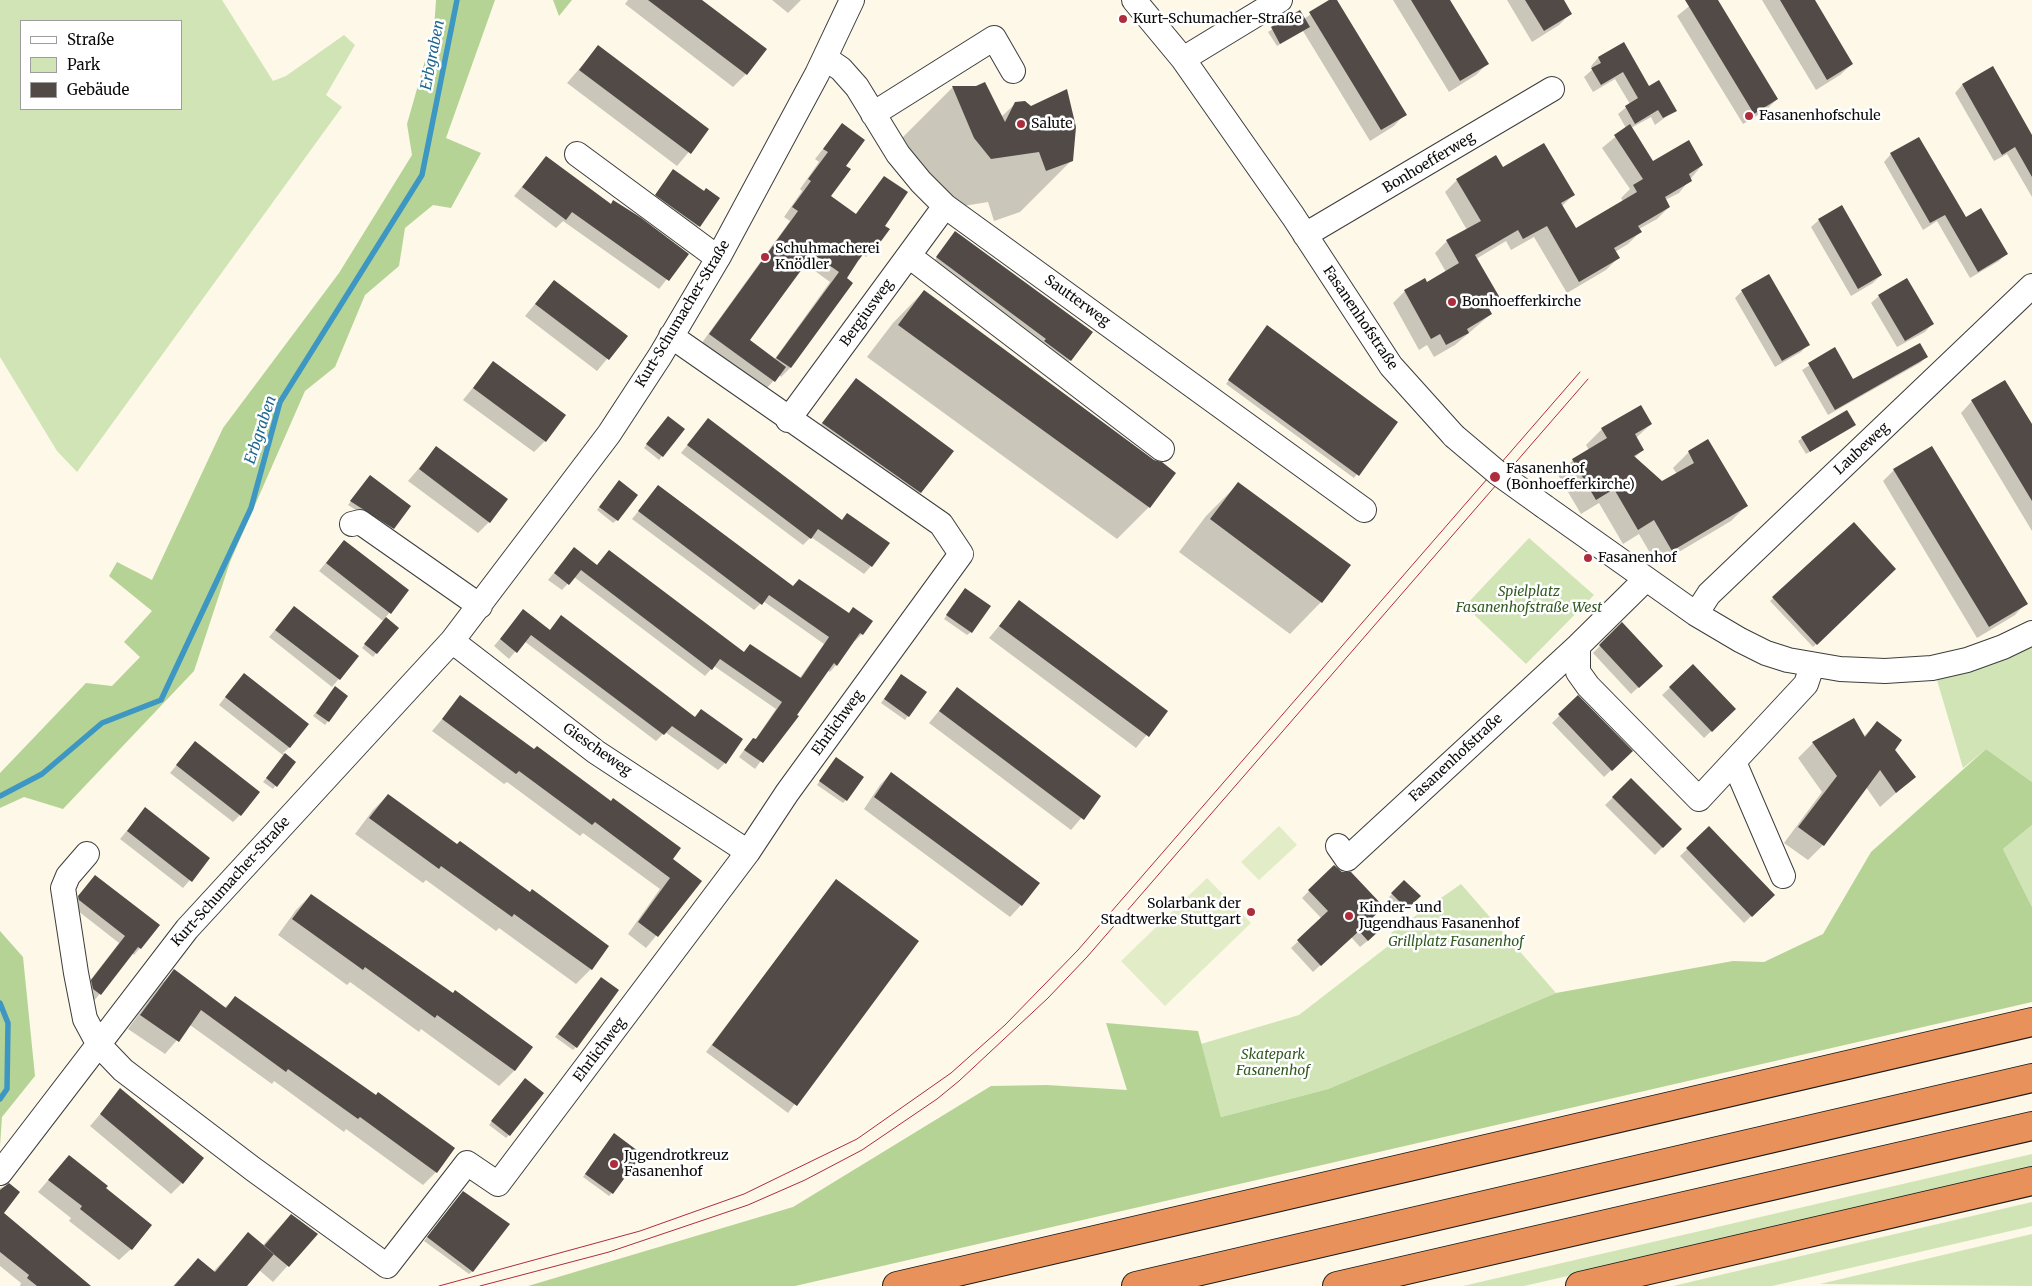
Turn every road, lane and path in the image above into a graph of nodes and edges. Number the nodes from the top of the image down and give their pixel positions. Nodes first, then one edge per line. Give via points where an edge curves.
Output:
1 (852, 0) edge
2 (1134, 0) edge
3 (1280, 0) edge
4 (825, 58) junction
5 (1183, 59) junction
6 (1013, 71) dead end
7 (1552, 88) dead end
8 (873, 114) junction
9 (577, 154) dead end
10 (945, 206) junction
11 (1305, 236) junction
12 (909, 256) junction
13 (718, 258) junction
14 (2032, 286) edge
15 (671, 336) junction
16 (788, 420) junction
17 (1162, 448) dead end
18 (1364, 510) dead end
19 (352, 524) dead end
20 (1645, 580) junction
21 (480, 606) junction
22 (1696, 614) junction
23 (2032, 633) edge
24 (452, 640) junction
25 (1578, 646) junction
26 (1812, 666) junction
27 (1734, 762) junction
28 (1338, 846) dead end
29 (748, 852) junction
30 (87, 854) dead end
31 (1783, 876) dead end
32 (2032, 1022) edge
33 (99, 1045) junction
34 (2032, 1078) edge
35 (2032, 1126) edge
36 (3, 1168) edge
37 (2032, 1181) edge
38 (1606, 1282) edge
39 (897, 1286) edge
40 (1136, 1286) edge
41 (1337, 1286) edge
42 (1580, 1286) edge

1 - 4 street, Kurt-Schumacher-Straße
2 - 5 street, Fasanenhofstraße
3 - 5 street
4 - 8 street, Sautterweg via 841,69
4 - 13 street, Kurt-Schumacher-Straße
5 - 11 street, Fasanenhofstraße
6 - 8 street via 994,38
7 - 11 street, Bonhoefferweg
8 - 10 street, Sautterweg via 898,154
9 - 13 street
10 - 12 street, Bergiusweg
10 - 18 street, Sautterweg
11 - 20 street, Fasanenhofstraße, bridge via 1391,366 1454,436 1499,474
12 - 16 street, Bergiusweg
12 - 17 street
13 - 15 street, Kurt-Schumacher-Straße
14 - 22 street, Laubeweg via 1709,594
15 - 16 street, Ehrlichweg
15 - 21 street, Kurt-Schumacher-Straße via 609,434
16 - 29 street, Ehrlichweg via 941,524 961,554 787,793
19 - 21 street via 360,522
20 - 22 street, Fasanenhofstraße
20 - 25 street, Fasanenhofstraße
21 - 24 street, Kurt-Schumacher-Straße
22 - 26 street, Fasanenhofstraße via 1766,654
23 - 26 street, Fasanenhofstraße via 1967,660 1932,668 1885,671
24 - 29 street, Giescheweg via 596,752
24 - 33 street, Kurt-Schumacher-Straße via 186,929
25 - 27 street via 1578,672 1588,686 1700,799
25 - 28 street, Fasanenhofstraße via 1347,859
26 - 27 street via 1806,684
27 - 31 street
29 - 33 street, Ehrlichweg via 498,1184 468,1163 387,1266 252,1169 123,1070
30 - 33 street via 68,876 63,888 85,1019
32 - 39 highway
33 - 36 street, Kurt-Schumacher-Straße
34 - 40 highway
35 - 41 highway
37 - 38 highway
38 - 42 highway

